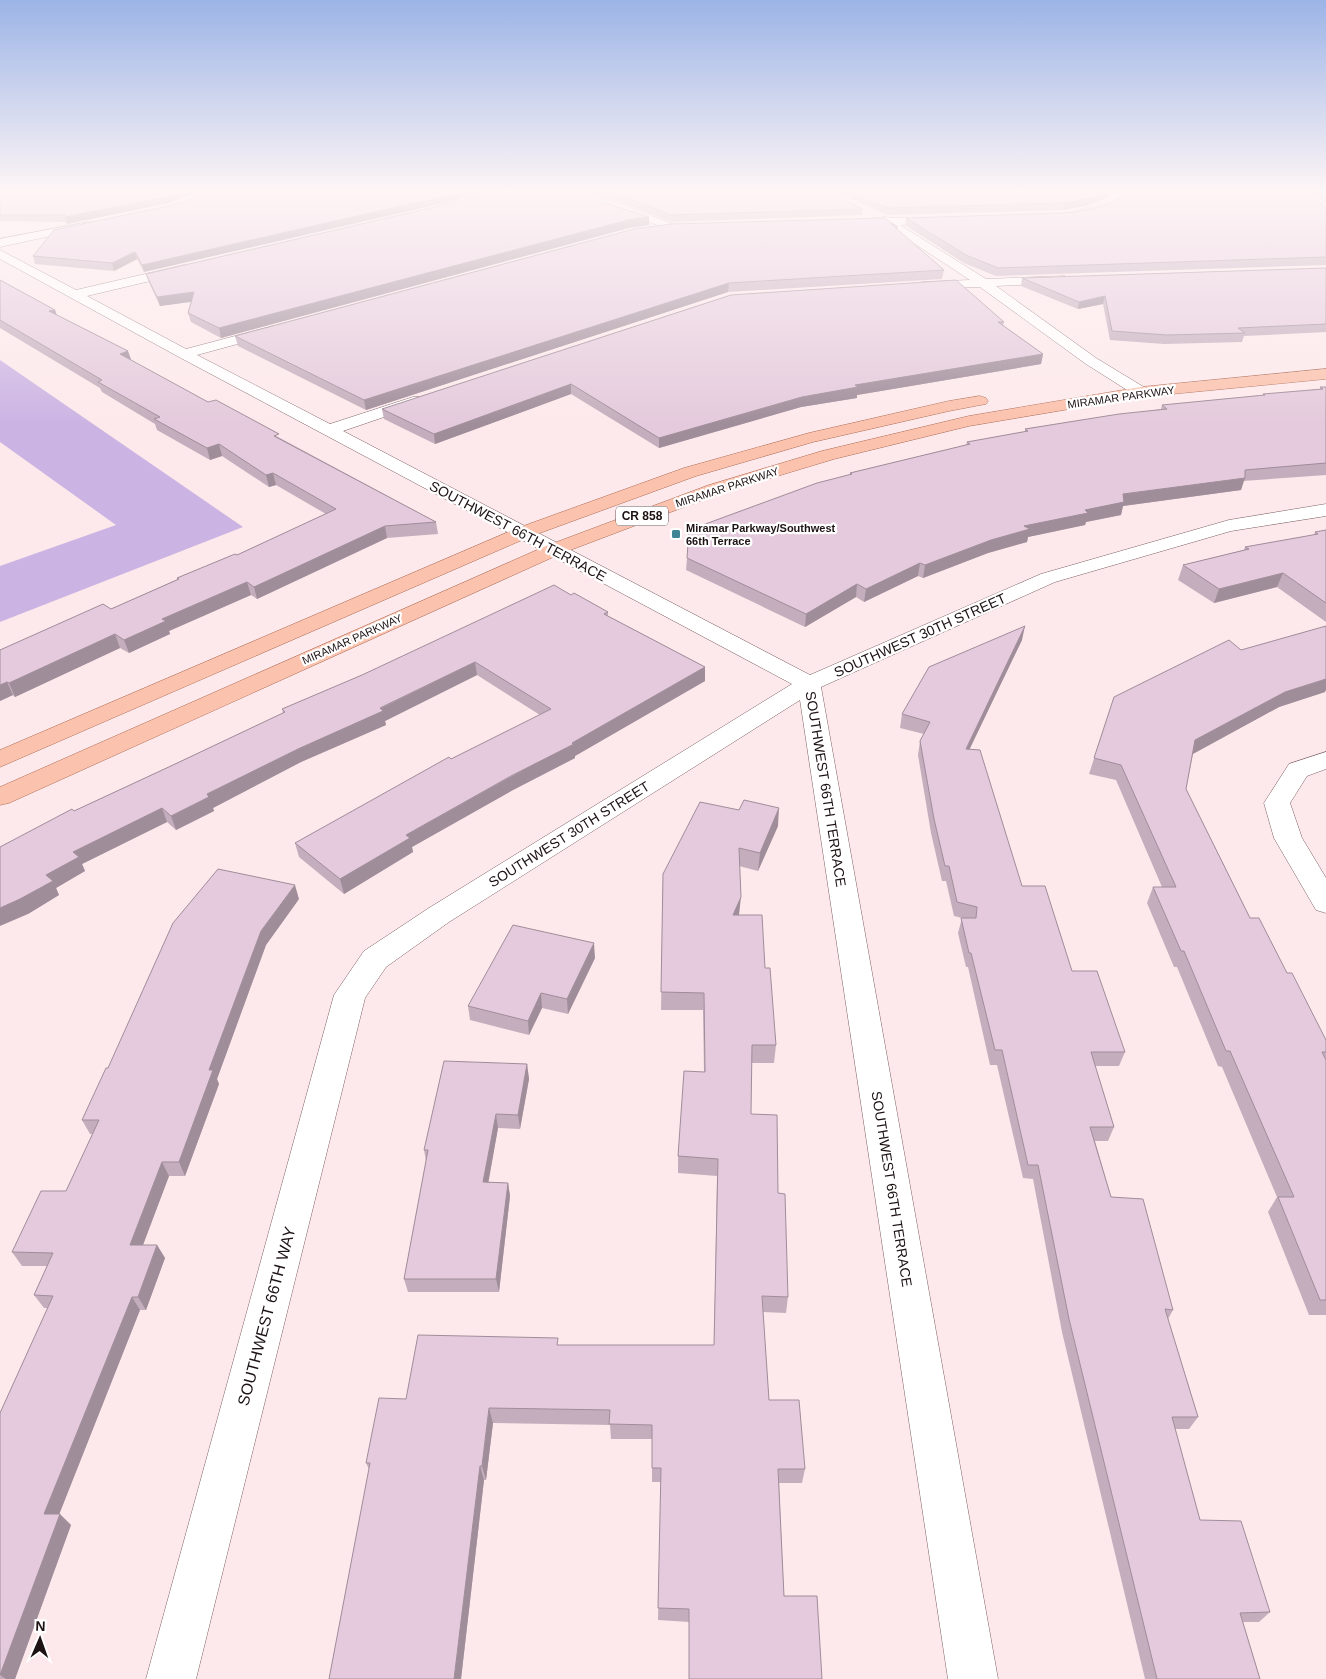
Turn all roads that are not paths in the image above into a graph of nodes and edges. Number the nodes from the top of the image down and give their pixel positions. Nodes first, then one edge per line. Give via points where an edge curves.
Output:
1 (28, 268) edge
2 (186, 268) edge
3 (961, 268) edge
4 (1070, 279) edge
5 (982, 282) junction
6 (914, 286) edge
7 (77, 294) junction
8 (289, 326) edge
9 (184, 354) junction
10 (1326, 360) edge
11 (1326, 374) edge
12 (1119, 378) junction
13 (1043, 390) dead end
14 (1141, 392) junction
15 (431, 396) edge
16 (996, 398) dead end
17 (329, 430) junction
18 (1326, 510) edge
19 (522, 533) junction
20 (553, 550) junction
21 (809, 684) junction
22 (0, 759) edge
23 (1326, 760) edge
24 (0, 796) edge
25 (1326, 903) edge
26 (375, 959) joint
27 (171, 1679) edge
28 (973, 1679) edge

1 - 7 street, SOUTHWEST 66TH TERRACE
2 - 7 street
3 - 5 street
4 - 5 street
5 - 6 street
5 - 12 street
7 - 9 street, SOUTHWEST 66TH TERRACE
8 - 9 street
9 - 17 street, SOUTHWEST 66TH TERRACE
10 - 12 main road, MIRAMAR PARKWAY
11 - 14 main road, MIRAMAR PARKWAY / CR 858
12 - 13 main road, MIRAMAR PARKWAY
12 - 14 street
14 - 20 main road, MIRAMAR PARKWAY / CR 858 via 969,421 828,454 715,490
15 - 17 street
16 - 19 main road, MIRAMAR PARKWAY / CR 858 via 809,438 690,472
17 - 19 street, SOUTHWEST 66TH TERRACE
18 - 21 street, SOUTHWEST 30TH STREET via 1229,526 1048,578
19 - 20 street, SOUTHWEST 66TH TERRACE
19 - 22 main road, MIRAMAR PARKWAY / CR 858
20 - 21 street, SOUTHWEST 66TH TERRACE
20 - 24 main road, MIRAMAR PARKWAY / CR 858
21 - 26 street, SOUTHWEST 30TH STREET via 439,915
21 - 28 street, SOUTHWEST 66TH TERRACE
23 - 25 street via 1298,770 1277,803 1288,838
26 - 27 street, SOUTHWEST 66TH WAY via 350,995

